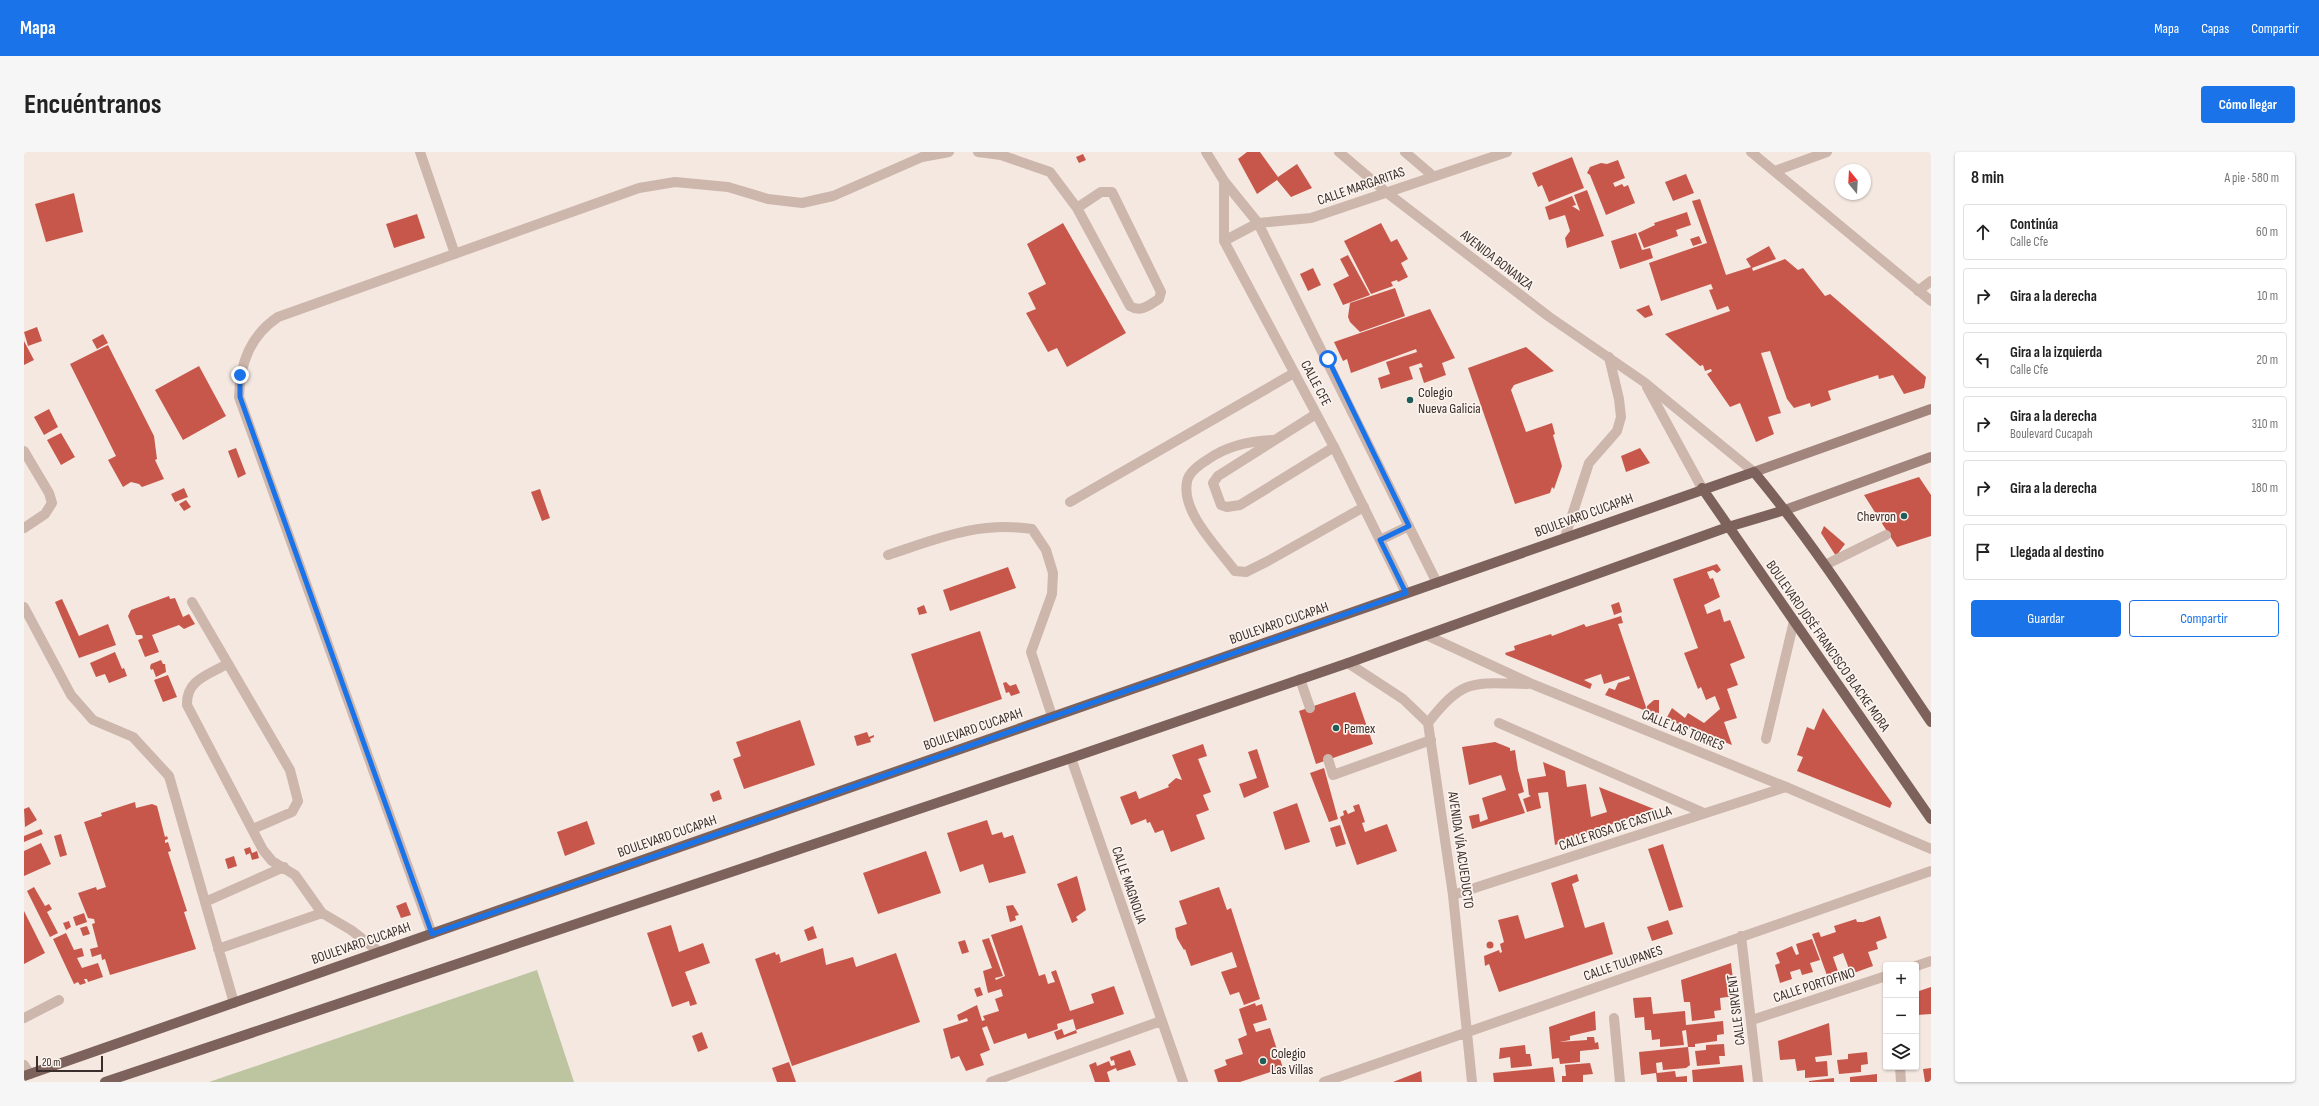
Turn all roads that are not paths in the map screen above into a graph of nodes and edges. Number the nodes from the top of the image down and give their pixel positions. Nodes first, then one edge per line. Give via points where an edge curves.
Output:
1 (420, 152) edge
2 (949, 152) edge
3 (978, 152) edge
4 (1206, 152) edge
5 (1339, 152) edge
6 (1405, 152) edge
7 (1507, 152) edge
8 (1751, 152) edge
9 (1827, 152) edge
10 (1775, 171) junction
11 (1433, 176) junction
12 (1224, 181) junction
13 (1386, 192) junction
14 (1077, 208) junction
15 (1258, 223) junction
16 (1224, 241) junction
17 (455, 254) junction
18 (1931, 281) edge
19 (1918, 291) junction
20 (1931, 301) edge
21 (1608, 357) junction
22 (1294, 374) junction
23 (1644, 382) junction
24 (1931, 409) edge
25 (1316, 414) junction
26 (1272, 440) junction
27 (1334, 447) junction
28 (24, 451) edge
29 (1931, 457) edge
30 (1754, 472) junction
31 (1702, 488) junction
32 (1070, 502) dead end
33 (1364, 507) junction
34 (1785, 510) junction
35 (1409, 526) junction
36 (1728, 527) junction
37 (24, 528) edge
38 (1886, 535) dead end
39 (1565, 537) junction
40 (1380, 540) junction
41 (888, 555) dead end
42 (1825, 565) junction
43 (1437, 583) junction
44 (1406, 593) junction
45 (192, 602) dead end
46 (24, 606) edge
47 (1794, 621) junction
48 (1426, 635) junction
49 (1348, 663) junction
50 (227, 664) junction
51 (1300, 679) junction
52 (1532, 684) junction
53 (1310, 708) dead end
54 (1052, 716) junction
55 (1931, 722) edge
56 (1428, 723) junction
57 (1499, 723) dead end
58 (1766, 739) dead end
59 (1431, 740) junction
60 (1071, 758) junction
61 (1328, 759) dead end
62 (1786, 787) junction
63 (1704, 813) junction
64 (1931, 818) edge
65 (253, 829) junction
66 (1931, 849) edge
67 (284, 867) junction
68 (1931, 871) edge
69 (1453, 895) junction
70 (204, 902) junction
71 (322, 913) junction
72 (432, 934) junction
73 (1741, 936) junction
74 (218, 949) junction
75 (378, 951) junction
76 (1931, 961) edge
77 (1919, 965) edge
78 (1883, 977) edge
79 (59, 1000) dead end
80 (234, 1003) junction
81 (24, 1018) edge
82 (1614, 1018) dead end
83 (1752, 1020) junction
84 (1161, 1021) junction
85 (1468, 1032) junction
86 (24, 1065) edge
87 (1900, 1070) edge
88 (27, 1075) edge
89 (105, 1082) edge
90 (991, 1082) edge
91 (1182, 1082) edge
92 (1324, 1082) edge
93 (1472, 1082) edge
94 (1620, 1082) edge
95 (1758, 1082) edge
96 (1901, 1082) edge

1 - 17 street
2 - 17 street via 922,157 833,196 802,203 768,199 728,187 675,182 639,188
3 - 14 street via 1001,155 1050,172
4 - 12 street, CALLE CFE
5 - 13 street, AVENIDA BONANZA
6 - 11 street
7 - 11 street, CALLE MARGARITAS
8 - 10 street
9 - 10 street
10 - 19 street
11 - 13 street, CALLE MARGARITAS
12 - 15 street, CALLE CFE
12 - 16 street, CALLE CFE
13 - 15 street, CALLE MARGARITAS via 1311,218
13 - 21 street, AVENIDA BONANZA via 1548,316
14 - 14 street via 1101,192 1112,192 1161,292 1159,299 1141,310 1130,306
15 - 16 street, CALLE MARGARITAS
15 - 35 street, CALLE CFE
16 - 22 street, CALLE CFE
17 - 72 street via 278,317 264,326 248,351 240,375 240,397
18 - 19 street
19 - 20 street
21 - 23 street, AVENIDA BONANZA
21 - 39 street via 1618,399 1619,424 1617,430 1589,463
22 - 25 street, CALLE CFE
22 - 32 street
23 - 30 street, AVENIDA BONANZA
23 - 31 street, AVENIDA BONANZA
24 - 30 main road, BOULEVARD CUCAPAH
25 - 26 street
25 - 27 street, CALLE CFE
26 - 27 street via 1218,476 1213,483 1221,505 1240,505
26 - 33 street via 1260,440 1218,452 1197,467 1187,481 1186,495 1192,513 1235,571 1246,572 1268,562
27 - 33 street, CALLE CFE
28 - 37 street via 49,493 52,503 45,514
29 - 34 main road
30 - 31 main road, BOULEVARD CUCAPAH
30 - 34 main road
31 - 36 main road, BOULEVARD JOSÉ FRANCISCO BLACKE MORA
31 - 39 main road, BOULEVARD CUCAPAH
33 - 40 street, CALLE CFE
34 - 36 main road
34 - 42 main road
35 - 40 street
35 - 43 street, CALLE CFE
36 - 47 main road, BOULEVARD JOSÉ FRANCISCO BLACKE MORA
36 - 48 main road
38 - 42 street
39 - 43 main road, BOULEVARD CUCAPAH
40 - 44 street, CALLE CFE
41 - 54 street via 966,530 1020,527 1032,529 1046,550 1053,573 1052,594 1031,652
42 - 55 main road
43 - 44 main road, BOULEVARD CUCAPAH
44 - 54 main road, BOULEVARD CUCAPAH
45 - 50 street
46 - 70 street via 71,695 93,720 133,737 169,776
47 - 58 street
47 - 64 main road, BOULEVARD JOSÉ FRANCISCO BLACKE MORA
48 - 49 main road
48 - 52 street, CALLE LAS TORRES
49 - 51 main road
49 - 56 street via 1403,699
50 - 65 street via 192,684 186,694 187,705
50 - 65 street via 280,749 290,770 298,801 292,812
51 - 53 street
51 - 60 main road
52 - 56 street via 1471,684 1447,700
52 - 62 street, CALLE LAS TORRES
54 - 72 main road, BOULEVARD CUCAPAH
56 - 59 street, AVENIDA VÍA ACUEDUCTO
57 - 63 street
59 - 61 street via 1333,775
59 - 69 street, AVENIDA VÍA ACUEDUCTO
60 - 84 street, CALLE MAGNOLIA
60 - 89 main road
62 - 63 street, CALLE ROSA DE CASTILLA
62 - 66 street, CALLE LAS TORRES
63 - 69 street, CALLE ROSA DE CASTILLA
65 - 67 street via 263,850 272,861
67 - 70 street
67 - 71 street via 295,875
68 - 73 street, CALLE TULIPANES
69 - 85 street, AVENIDA VÍA ACUEDUCTO
70 - 74 street
71 - 74 street
71 - 75 street via 351,930
72 - 75 main road, BOULEVARD CUCAPAH
73 - 83 street, CALLE SIRVENT
73 - 85 street, CALLE TULIPANES
74 - 80 street
75 - 80 main road, BOULEVARD CUCAPAH
76 - 77 street
78 - 83 street, CALLE PORTOFINO
79 - 81 street
80 - 88 main road, BOULEVARD CUCAPAH
82 - 94 street
83 - 95 street, CALLE SIRVENT
84 - 90 street
84 - 91 street, CALLE MAGNOLIA
85 - 92 street, CALLE TULIPANES
85 - 93 street, AVENIDA VÍA ACUEDUCTO
86 - 88 street
87 - 96 street

